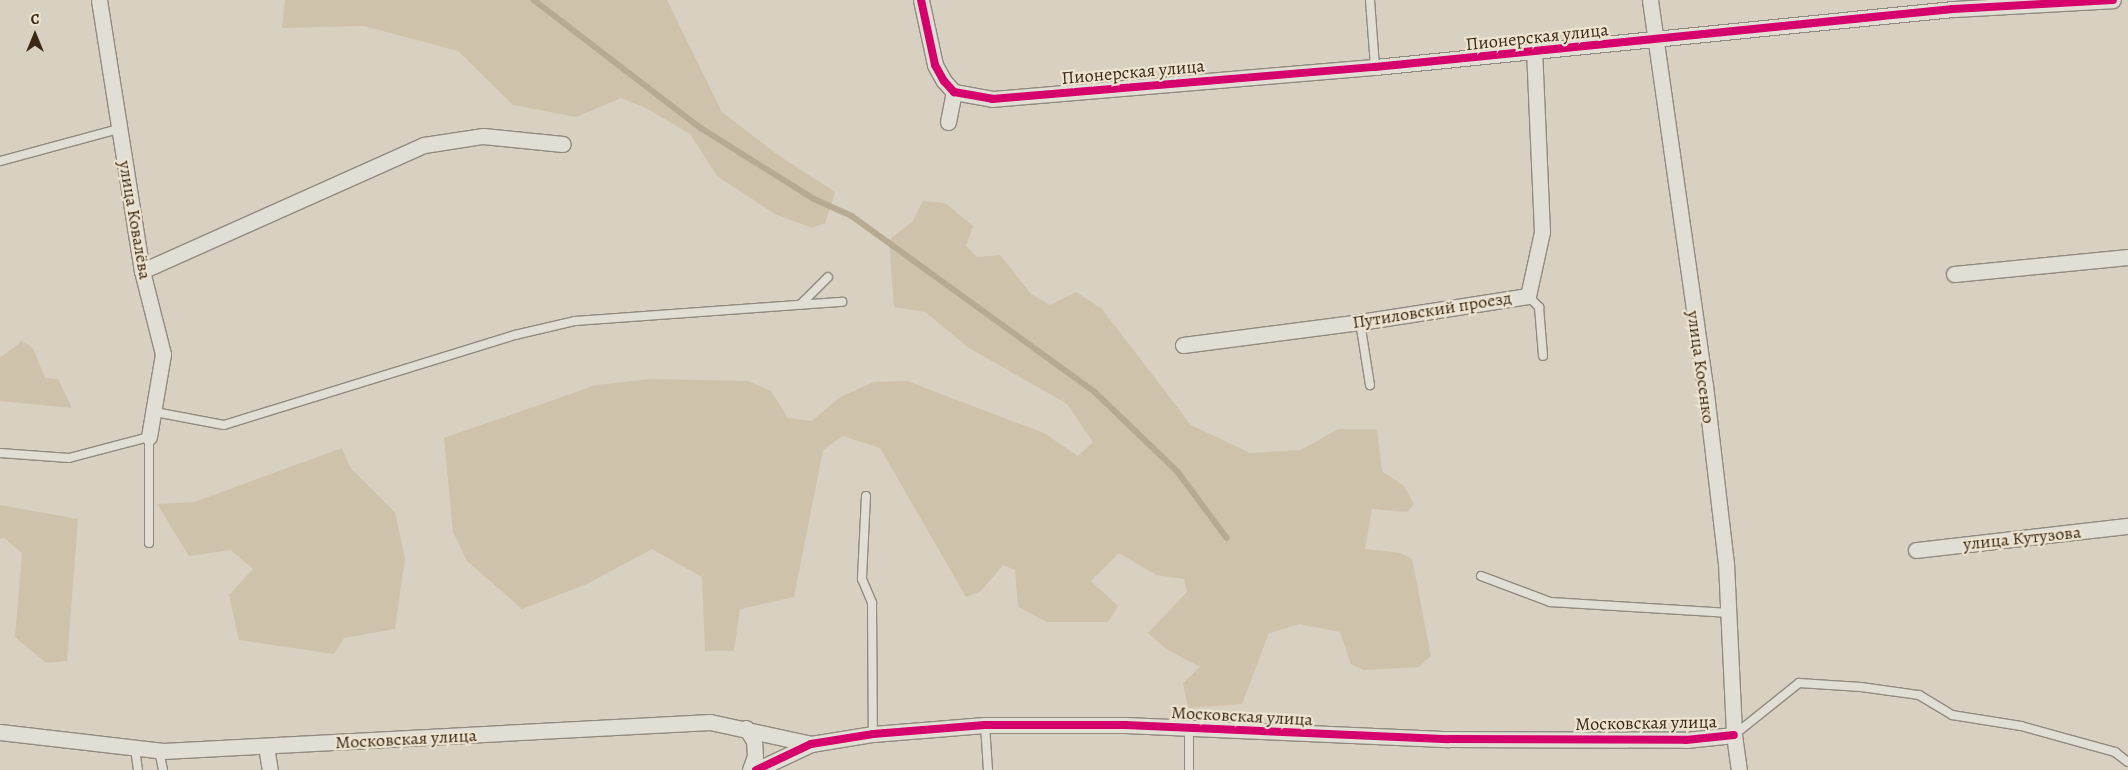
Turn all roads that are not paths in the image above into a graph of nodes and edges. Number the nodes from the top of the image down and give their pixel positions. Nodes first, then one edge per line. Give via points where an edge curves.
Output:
1 (100, 0) edge
2 (921, 0) edge
3 (1370, 0) edge
4 (1650, 0) edge
5 (2113, 0) edge
6 (1654, 40) junction
7 (1534, 52) junction
8 (1375, 67) junction
9 (959, 94) junction
10 (948, 122) dead end
11 (119, 129) junction
12 (563, 144) dead end
13 (0, 161) edge
14 (2128, 257) edge
15 (142, 271) junction
16 (1954, 274) dead end
17 (828, 277) dead end
18 (1528, 296) junction
19 (842, 302) dead end
20 (801, 304) junction
21 (1360, 322) junction
22 (1183, 345) dead end
23 (1543, 356) dead end
24 (1370, 385) dead end
25 (155, 412) junction
26 (149, 438) junction
27 (0, 452) edge
28 (866, 496) dead end
29 (2128, 526) edge
30 (150, 543) dead end
31 (1916, 550) dead end
32 (1480, 576) dead end
33 (1730, 613) junction
34 (985, 725) junction
35 (746, 728) junction
36 (1189, 728) junction
37 (0, 732) edge
38 (873, 734) junction
39 (1734, 735) junction
40 (811, 744) junction
41 (266, 746) junction
42 (135, 749) junction
43 (159, 751) junction
44 (2128, 762) edge
45 (138, 770) edge
46 (163, 770) edge
47 (270, 770) edge
48 (750, 770) edge
49 (756, 770) edge
50 (988, 770) edge
51 (1189, 770) edge
52 (1739, 770) edge

1 - 11 street, улица Ковалёва
2 - 9 street via 935,65 944,81
3 - 8 lane
4 - 6 street, улица Косенко
5 - 6 street, Пионерская улица via 1953,10
6 - 7 street, Пионерская улица
6 - 33 street, улица Косенко via 1705,385
7 - 8 street, Пионерская улица
7 - 18 street, Путиловский проезд via 1542,232
8 - 9 street, Пионерская улица via 1017,98 992,99
9 - 10 street
11 - 13 lane
11 - 15 street, улица Ковалёва
12 - 15 street via 483,136 424,146
14 - 16 street
15 - 25 street, улица Ковалёва via 163,354
17 - 20 lane
18 - 21 street, Путиловский проезд
18 - 23 lane via 1538,307
19 - 20 lane
20 - 25 lane via 575,321 515,335 224,425
21 - 22 street, Путиловский проезд
21 - 24 lane
25 - 26 street, улица Ковалёва
26 - 27 lane via 69,458
26 - 30 lane
28 - 38 lane via 862,579 872,602
29 - 31 street, улица Кутузова
32 - 33 lane via 1550,602
33 - 39 street, улица Косенко
34 - 36 street, Московская улица
34 - 38 street, Московская улица
34 - 50 lane
35 - 40 street, Московская улица
35 - 41 street, Московская улица via 710,722
35 - 48 street via 754,741 755,756
36 - 39 street, Московская улица via 1449,739 1686,740
36 - 51 lane
37 - 42 street, Московская улица
38 - 40 street, Московская улица
39 - 44 lane via 1799,683 1861,687 1919,695 1952,714 2021,726 2115,752
39 - 52 street, улица Косенко
40 - 49 street, Московская улица
41 - 43 street, Московская улица
41 - 47 street
42 - 43 street, Московская улица
42 - 45 lane
43 - 46 lane

